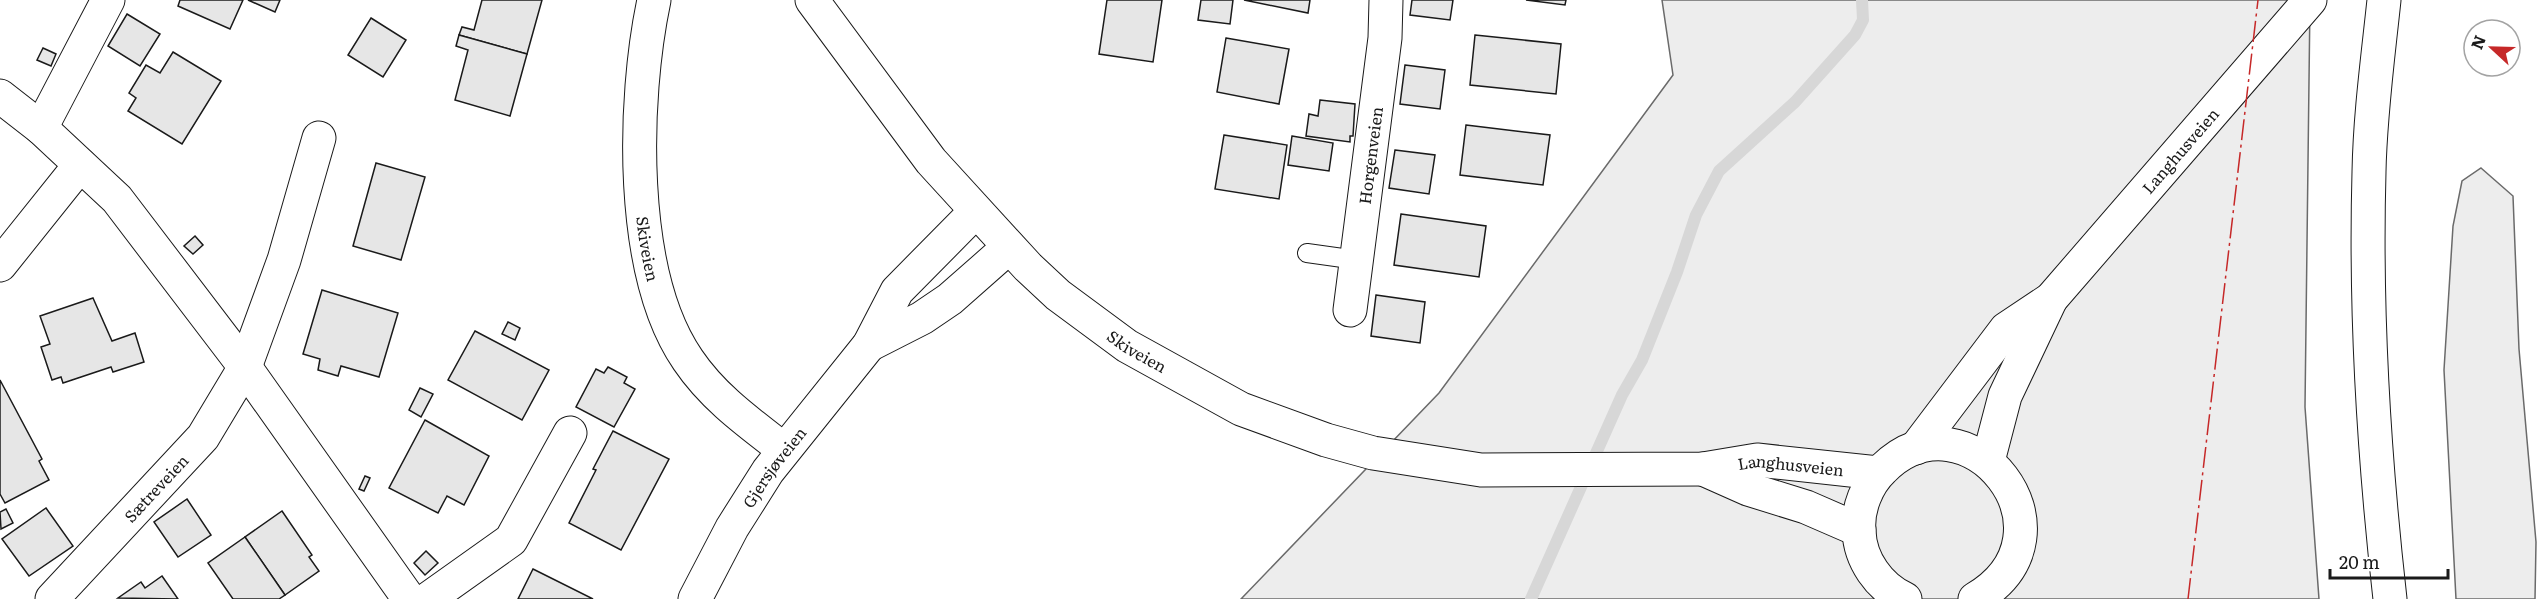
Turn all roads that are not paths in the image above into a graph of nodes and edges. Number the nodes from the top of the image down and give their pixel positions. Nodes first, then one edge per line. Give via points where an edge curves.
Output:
1 (108, 0) edge
2 (654, 0) edge
3 (812, 0) edge
4 (1386, 0) edge
5 (2310, 0) edge
6 (2384, 0) edge
7 (0, 96) edge
8 (41, 128) junction
9 (319, 138) dead end
10 (80, 165) junction
11 (975, 212) junction
12 (1009, 247) junction
13 (1307, 253) dead end
14 (1357, 260) junction
15 (0, 265) edge
16 (2051, 299) junction
17 (1350, 310) dead end
18 (869, 345) junction
19 (244, 367) junction
20 (570, 433) dead end
21 (1916, 448) junction
22 (783, 449) junction
23 (1988, 461) junction
24 (1595, 471) joint
25 (1878, 473) junction
26 (1750, 475) junction
27 (2381, 524) junction
28 (1858, 531) junction
29 (1867, 584) edge
30 (52, 599) edge
31 (409, 599) edge
32 (428, 599) edge
33 (695, 599) edge
34 (1905, 599) edge
35 (1975, 599) edge
36 (2376, 599) edge
37 (2390, 599) edge

1 - 8 main road
2 - 22 main road, Skiveien via 641,78 640,171 660,296 677,342 705,382 720,399
3 - 11 main road, Skiveien via 931,161
4 - 14 main road, Horgenveien via 1385,38
5 - 16 main road, Langhusveien
6 - 27 main road via 2369,171 2372,401
7 - 8 main road
8 - 10 main road
9 - 19 main road, Sætreveien via 284,260
10 - 15 main road
10 - 19 main road via 117,199
11 - 12 main road, Skiveien
11 - 18 main road, Gjersjøveien via 897,291
12 - 18 main road, Gjersjøveien via 950,299
12 - 24 main road, Skiveien via 1089,319 1163,368 1261,417 1373,453 1481,470
13 - 14 lane
14 - 17 main road, Horgenveien
16 - 21 main road, Langhusveien via 2006,329
16 - 23 main road, Langhusveien via 2005,396
18 - 22 main road, Gjersjøveien
19 - 30 main road, Sætreveien via 203,437
19 - 31 main road
20 - 32 main road via 511,540
21 - 23 main road via 1946,445
21 - 25 main road via 1895,458
22 - 33 main road, Gjersjøveien via 747,503
23 - 35 main road via 2014,494 2020,514 2020,535 2016,556 2005,575
24 - 26 main road, Langhusveien via 1703,469
25 - 26 main road, Langhusveien via 1794,463
25 - 28 main road via 1860,510
26 - 28 main road, Langhusveien via 1786,499
27 - 36 main road
27 - 37 main road
28 - 29 main road
29 - 34 main road via 1882,583

